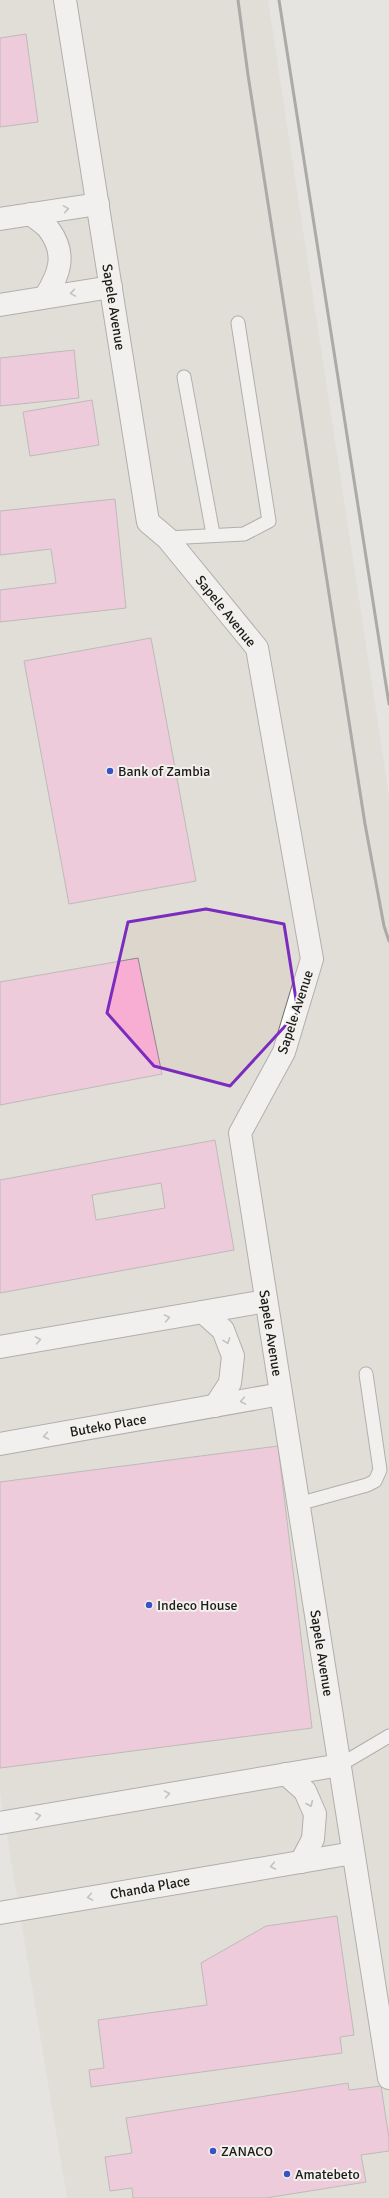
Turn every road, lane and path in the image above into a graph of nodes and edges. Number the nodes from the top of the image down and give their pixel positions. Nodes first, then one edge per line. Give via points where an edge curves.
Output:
1 (66, 0) edge
2 (98, 204) junction
3 (31, 214) junction
4 (0, 219) edge
5 (111, 287) junction
6 (45, 298) junction
7 (0, 305) edge
8 (238, 323) dead end
9 (184, 377) dead end
10 (214, 534) junction
11 (168, 538) junction
12 (266, 1301) junction
13 (203, 1312) junction
14 (0, 1347) edge
15 (366, 1374) dead end
16 (281, 1394) junction
17 (215, 1406) junction
18 (0, 1444) edge
19 (298, 1504) junction
20 (389, 1736) edge
21 (340, 1765) junction
22 (286, 1774) junction
23 (0, 1822) edge
24 (353, 1852) junction
25 (301, 1862) junction
26 (0, 1913) edge
27 (389, 2078) edge

1 - 2 street, Sapele Avenue
3 -> 2 street
2 - 5 street, Sapele Avenue
3 - 4 street
3 - 6 street via 50,230 59,252 58,277
5 -> 6 street
5 - 11 street, Sapele Avenue via 148,522
6 - 7 street
8 - 10 lane via 269,521 244,534
9 - 10 lane
10 - 11 lane
11 - 12 street, Sapele Avenue via 257,648 312,959 284,1052 240,1133
12 - 13 street
12 - 16 street, Sapele Avenue
14 -> 13 street
13 -> 17 street via 223,1330 232,1356 230,1383
15 - 19 lane via 380,1470 375,1480 368,1485
16 -> 17 street, Buteko Place
16 - 19 street, Sapele Avenue
17 -> 18 street, Buteko Place
19 - 21 street, Sapele Avenue
20 - 21 lane
21 - 22 street
21 - 24 street, Sapele Avenue
23 -> 22 street
22 -> 25 street via 305,1791 315,1814 313,1839
24 - 25 street, Chanda Place
24 - 27 street, Sapele Avenue
25 -> 26 street, Chanda Place

